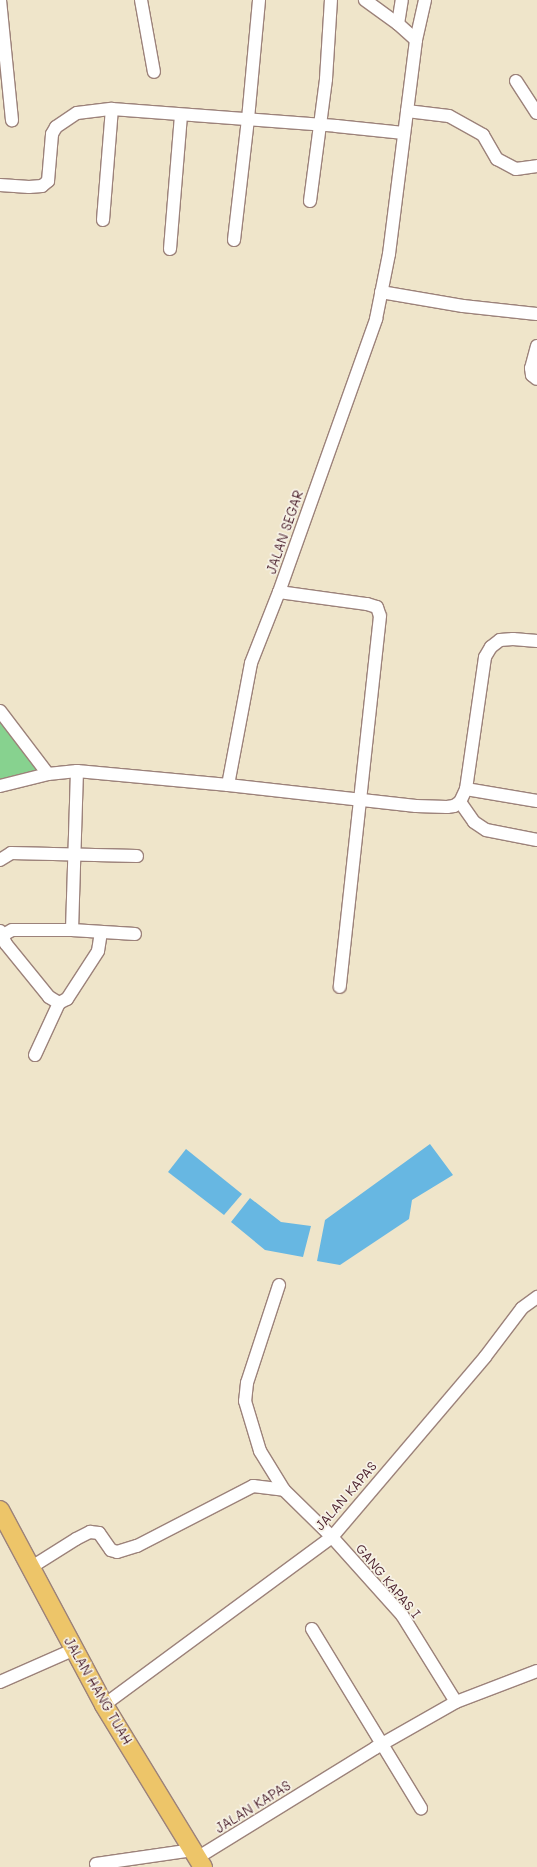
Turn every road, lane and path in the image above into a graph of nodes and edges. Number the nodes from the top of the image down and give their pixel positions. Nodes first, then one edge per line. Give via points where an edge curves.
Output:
1 (0, 0) edge
2 (140, 0) edge
3 (259, 0) edge
4 (331, 0) edge
5 (365, 0) edge
6 (402, 0) edge
7 (425, 0) edge
8 (398, 24) junction
9 (416, 40) junction
10 (154, 72) dead end
11 (516, 81) dead end
12 (112, 109) junction
13 (408, 111) junction
14 (537, 113) edge
15 (181, 115) junction
16 (248, 119) junction
17 (12, 120) dead end
18 (320, 124) junction
19 (404, 133) junction
20 (537, 166) edge
21 (0, 185) edge
22 (310, 201) dead end
23 (102, 220) dead end
24 (234, 240) dead end
25 (170, 249) dead end
26 (381, 292) junction
27 (536, 315) edge
28 (537, 346) edge
29 (537, 379) edge
30 (279, 592) junction
31 (537, 641) edge
32 (0, 712) edge
33 (76, 771) junction
34 (48, 774) junction
35 (0, 786) edge
36 (231, 786) junction
37 (466, 789) junction
38 (360, 801) junction
39 (537, 801) edge
40 (460, 802) junction
41 (537, 840) edge
42 (75, 855) junction
43 (137, 856) dead end
44 (0, 860) edge
45 (72, 930) junction
46 (101, 932) junction
47 (2, 933) edge
48 (135, 934) dead end
49 (340, 987) dead end
50 (58, 1003) junction
51 (35, 1055) dead end
52 (278, 1285) dead end
53 (537, 1296) edge
54 (284, 1490) junction
55 (0, 1510) edge
56 (332, 1537) junction
57 (30, 1568) junction
58 (312, 1629) dead end
59 (73, 1650) junction
60 (537, 1671) edge
61 (0, 1682) edge
62 (456, 1702) junction
63 (104, 1705) junction
64 (383, 1744) junction
65 (422, 1808) dead end
66 (198, 1858) edge
67 (96, 1864) dead end

1 - 17 street
2 - 10 street
3 - 16 street
4 - 18 street
5 - 8 street
6 - 8 street
7 - 9 street, JALAN SEGAR
8 - 9 street
9 - 13 street, JALAN SEGAR
11 - 14 street
12 - 15 street
12 - 21 street via 78,113 56,128 50,143 48,181 42,186
12 - 23 street
13 - 19 street, JALAN SEGAR
13 - 20 street via 449,116 483,135 497,159 516,169
15 - 16 street
15 - 25 street
16 - 18 street
16 - 24 street
18 - 19 street
18 - 22 street
19 - 26 street, JALAN SEGAR via 389,254
26 - 27 street
26 - 30 street, JALAN SEGAR via 376,319
28 - 29 street via 531,368 532,375
30 - 36 street, JALAN SEGAR via 252,663
30 - 38 street via 378,607 380,616
31 - 37 street via 513,638 500,640 485,656
32 - 34 street
33 - 34 street
33 - 36 street
33 - 42 street
34 - 35 street
36 - 38 street
37 - 39 street
37 - 40 street
38 - 40 street via 447,808
38 - 49 street
40 - 41 street via 474,822 486,830
42 - 43 street
42 - 44 street via 11,853
42 - 45 street
45 - 46 street
45 - 47 street via 12,930
46 - 48 street
46 - 50 street via 98,951 68,999
47 - 50 street via 10,950 49,997
50 - 51 street
52 - 54 street, GANG KAPAS I via 247,1384 245,1401 260,1451
53 - 56 street, JALAN KAPAS via 522,1308 485,1357
54 - 56 street, GANG KAPAS I
54 - 57 street via 254,1486 138,1546 117,1552 111,1550 98,1533 90,1532
55 - 57 main road, JALAN HANG TUAH
56 - 62 street, GANG KAPAS I via 402,1615
56 - 63 street, JALAN KAPAS
57 - 59 main road, JALAN HANG TUAH
58 - 64 street
59 - 61 street
59 - 63 main road, JALAN HANG TUAH
60 - 62 street, JALAN KAPAS
62 - 64 street, JALAN KAPAS
63 - 66 main road, JALAN HANG TUAH
64 - 65 street
64 - 66 street, JALAN KAPAS
66 - 67 street

